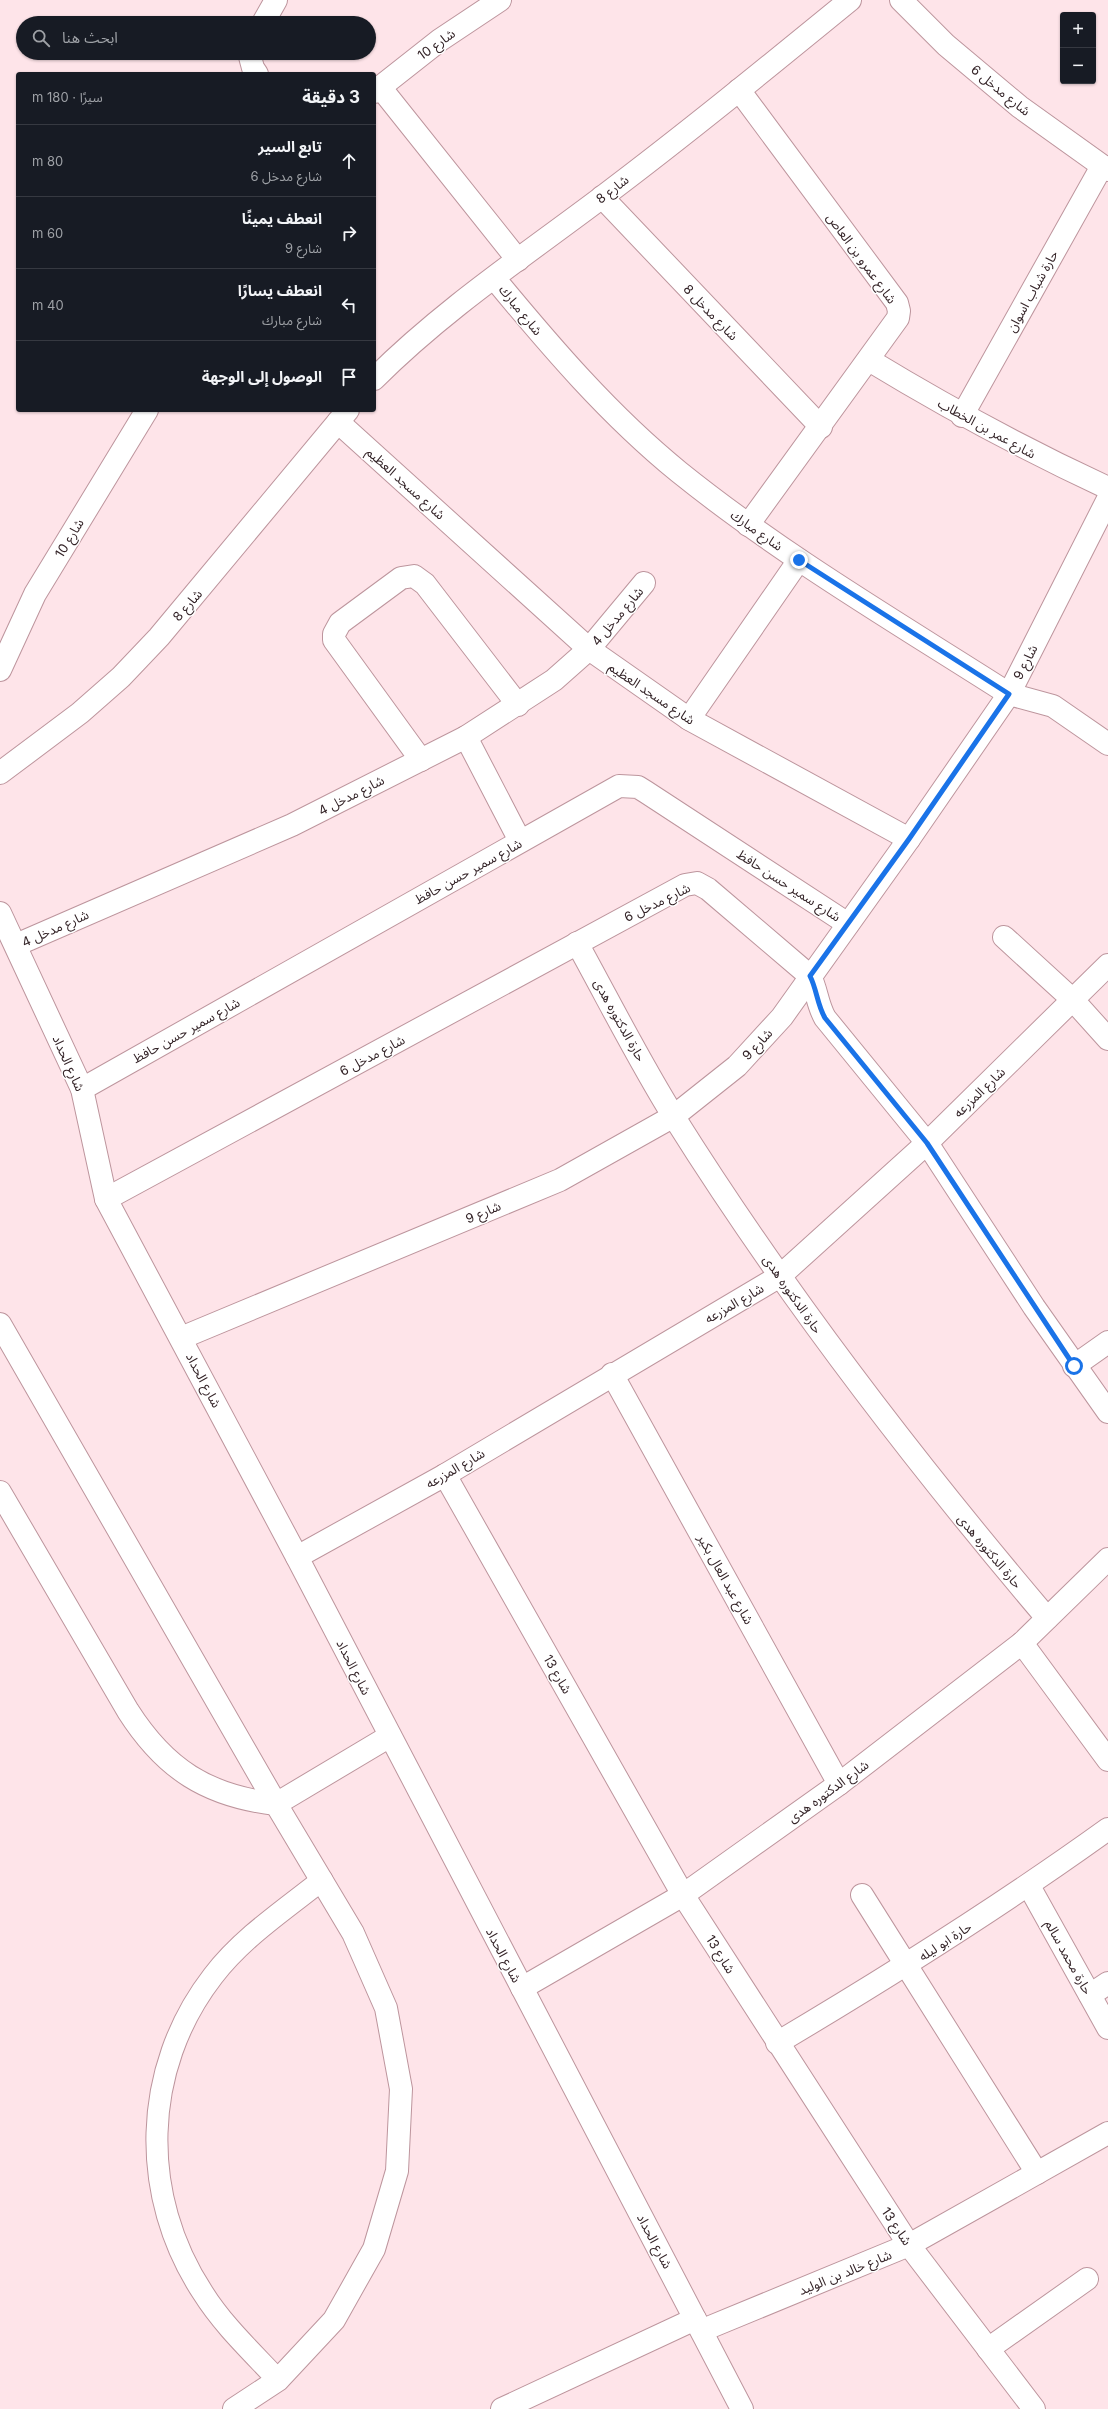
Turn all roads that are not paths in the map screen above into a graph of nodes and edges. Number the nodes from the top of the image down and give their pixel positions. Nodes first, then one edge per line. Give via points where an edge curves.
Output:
1 (276, 0) edge
2 (500, 0) edge
3 (850, 0) edge
4 (901, 0) edge
5 (267, 16) edge
6 (251, 60) edge
7 (256, 72) edge
8 (377, 90) edge
9 (740, 90) junction
10 (1105, 168) edge
11 (602, 198) junction
12 (518, 260) junction
13 (494, 278) junction
14 (869, 360) junction
15 (376, 377) edge
16 (146, 412) edge
17 (343, 416) edge
18 (962, 416) junction
19 (821, 426) junction
20 (1108, 488) edge
21 (1108, 499) edge
22 (748, 525) junction
23 (799, 560) junction
24 (644, 583) dead end
25 (589, 649) junction
26 (0, 670) edge
27 (1009, 694) junction
28 (518, 705) junction
29 (689, 719) junction
30 (466, 737) junction
31 (1108, 744) edge
32 (421, 760) junction
33 (0, 773) edge
34 (909, 839) junction
35 (520, 841) junction
36 (0, 913) edge
37 (848, 924) junction
38 (1004, 937) dead end
39 (577, 943) junction
40 (16, 945) junction
41 (1108, 965) edge
42 (810, 976) junction
43 (1073, 1000) junction
44 (1108, 1039) edge
45 (82, 1088) junction
46 (674, 1116) junction
47 (927, 1143) junction
48 (106, 1199) junction
49 (780, 1276) junction
50 (0, 1324) edge
51 (181, 1338) junction
52 (1108, 1342) edge
53 (1074, 1366) junction
54 (612, 1374) junction
55 (1108, 1412) edge
56 (444, 1475) junction
57 (0, 1492) edge
58 (297, 1557) junction
59 (1108, 1559) edge
60 (1047, 1618) junction
61 (1022, 1643) junction
62 (390, 1736) junction
63 (1108, 1760) edge
64 (839, 1784) junction
65 (276, 1804) junction
66 (1108, 1829) edge
67 (322, 1880) junction
68 (1029, 1886) junction
69 (683, 1895) junction
70 (862, 1895) dead end
71 (907, 1966) junction
72 (1108, 1983) edge
73 (522, 1988) junction
74 (1090, 1995) junction
75 (1108, 2028) edge
76 (777, 2043) junction
77 (1108, 2133) edge
78 (1036, 2173) junction
79 (909, 2245) junction
80 (1086, 2279) dead end
81 (699, 2324) junction
82 (988, 2349) junction
83 (278, 2380) junction
84 (234, 2409) edge
85 (502, 2409) edge
86 (742, 2409) edge
87 (1034, 2409) edge

1 - 5 street
2 - 8 street, شارع 10 via 440,40
3 - 9 street, شارع 8
4 - 10 street, شارع مدخل 6 via 946,45 1020,107
6 - 7 street
8 - 12 street
9 - 11 street, شارع 8
9 - 14 street, شارع عمرو بن العاص via 897,303 898,318
10 - 18 street, حارة شباب اسوان
11 - 12 street, شارع 8
11 - 19 street, شارع مدخل 8
12 - 13 street, شارع 8
13 - 15 street, شارع 8 via 410,344
13 - 22 street, شارع مبارك via 551,347 612,412 678,471
14 - 18 street, شارع عمر بن الخطاب
14 - 19 street, شارع عمرو بن العاص
16 - 26 street, شارع 10 via 35,594
17 - 25 street, شارع مسجد العظيم
17 - 33 street, شارع 8 via 159,637 121,677 80,713
18 - 20 street, شارع عمر بن الخطاب via 1040,457
19 - 22 street, شارع عمرو بن العاص
21 - 27 street, شارع 9
22 - 23 street, شارع مبارك
23 - 27 street, شارع مبارك
23 - 29 street
24 - 25 street, شارع مدخل 4
25 - 28 street, شارع مدخل 4 via 554,680
25 - 29 street, شارع مسجد العظيم
27 - 31 street, شارع مبارك via 1053,706
27 - 34 street, شارع 9
28 - 30 street, شارع مدخل 4
28 - 32 street via 425,584 414,576 401,578 340,623 334,640
29 - 34 street, شارع مسجد العظيم
30 - 32 street, شارع مدخل 4
30 - 35 street
32 - 40 street, شارع مدخل 4 via 292,825
34 - 37 street, شارع 9
35 - 37 street, شارع سمير حسن حافظ via 618,786 638,787
35 - 45 street, شارع سمير حسن حافظ
36 - 40 street, شارع الحداد
37 - 42 street, شارع 9
38 - 43 street
39 - 42 street, شارع مدخل 6 via 685,885 698,883
39 - 46 street, حارة الدكتوره هدى
39 - 48 street, شارع مدخل 6
40 - 45 street, شارع الحداد
41 - 43 street, شارع المزرعه
42 - 46 street, شارع 9 via 782,1017 737,1066
42 - 47 street via 825,1018
43 - 44 street
43 - 47 street, شارع المزرعه
45 - 48 street, شارع الحداد
46 - 49 street, حارة الدكتوره هدى
46 - 51 street, شارع 9 via 560,1180
47 - 49 street, شارع المزرعه
47 - 53 street
48 - 51 street, شارع الحداد
49 - 54 street, شارع المزرعه
49 - 60 street, حارة الدكتوره هدى via 865,1393 944,1495
50 - 65 street
51 - 58 street, شارع الحداد
52 - 53 street
53 - 55 street
54 - 56 street, شارع المزرعه
54 - 64 street, شارع عبد العال بكير
56 - 58 street, شارع المزرعه
56 - 69 street, شارع 13
57 - 65 street via 128,1711 159,1752 178,1769 218,1792 250,1801
58 - 62 street, شارع الحداد
59 - 60 street, شارع الدكتوره هدى
60 - 61 street, شارع الدكتوره هدى
61 - 63 street
61 - 64 street, شارع الدكتوره هدى
62 - 65 street
62 - 73 street, شارع الحداد
64 - 69 street, شارع الدكتوره هدى
65 - 67 street
66 - 68 street, حارة ابو ليله
67 - 83 street via 353,1933 386,2008 401,2089 397,2171 374,2249 334,2320
67 - 83 lane via 237,1949 213,1976 193,2005 177,2037 165,2071 158,2106 155,2146 159,2185 168,2223 183,2259 203,2294 227,2325
68 - 71 street, حارة ابو ليله
68 - 74 street, حارة محمد سالم
69 - 73 street, شارع الدكتوره هدى
69 - 76 street, شارع 13
70 - 71 street
71 - 76 street, حارة ابو ليله
71 - 78 street
72 - 74 street
73 - 81 street, شارع الحداد
74 - 75 street, حارة محمد سالم
76 - 79 street, شارع 13
77 - 78 street, شارع خالد بن الوليد
78 - 79 street, شارع خالد بن الوليد
79 - 81 street, شارع خالد بن الوليد
79 - 82 street, شارع 13
80 - 82 street
81 - 85 street, شارع خالد بن الوليد
81 - 86 street, شارع الحداد
82 - 87 street, شارع 13
83 - 84 street

